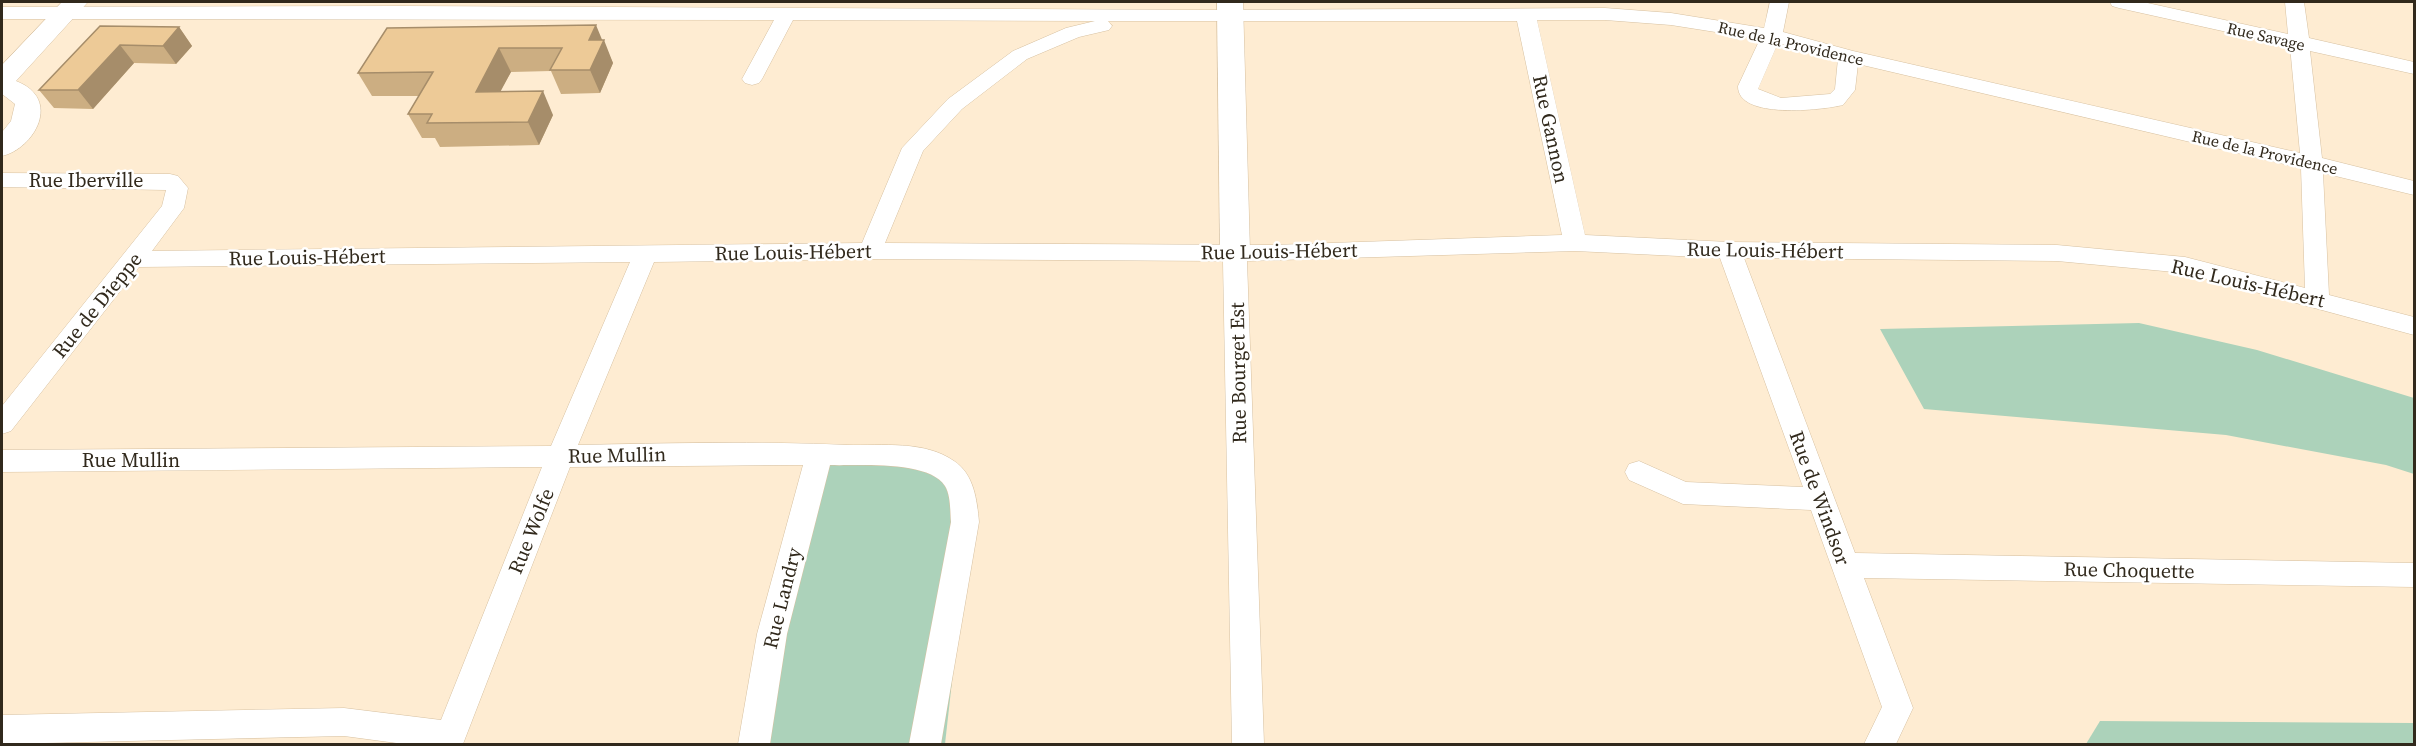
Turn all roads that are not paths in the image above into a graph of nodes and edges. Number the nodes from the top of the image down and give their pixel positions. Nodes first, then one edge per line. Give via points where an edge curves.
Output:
1 (1779, 2) edge
2 (2119, 2) edge
3 (2295, 2) edge
4 (56, 7) edge
5 (568, 7) edge
6 (1230, 8) edge
7 (2, 13) edge
8 (786, 15) junction
9 (1154, 15) junction
10 (1526, 15) junction
11 (1772, 35) junction
12 (2301, 44) junction
13 (2, 46) edge
14 (1849, 56) junction
15 (2415, 68) edge
16 (752, 79) dead end
17 (2, 80) edge
18 (2, 85) edge
19 (2, 147) edge
20 (2312, 163) junction
21 (2, 180) edge
22 (171, 181) joint
23 (2415, 188) edge
24 (1575, 243) junction
25 (1729, 250) junction
26 (870, 251) junction
27 (1235, 252) junction
28 (646, 253) junction
29 (134, 259) junction
30 (2317, 299) junction
31 (2415, 326) edge
32 (2, 424) edge
33 (819, 454) junction
34 (560, 457) junction
35 (2, 461) edge
36 (1638, 472) dead end
37 (1821, 498) junction
38 (1844, 565) junction
39 (2415, 576) edge
40 (2, 730) edge
41 (449, 740) edge
42 (754, 744) edge
43 (925, 744) edge
44 (1248, 744) edge
45 (1880, 744) edge

1 - 11 street
2 - 12 street, Rue Savage
3 - 12 street
4 - 5 street, Rue de la Providence
4 - 7 street, Rue de la Providence
4 - 13 street
4 - 17 street
5 - 8 street, Rue de la Providence
6 - 9 street, Rue de la Providence
6 - 10 street, Rue de la Providence
6 - 27 street, Rue Bourget Est
8 - 9 street, Rue de la Providence
8 - 16 street
9 - 26 street via 1073,32 1020,55 955,104 913,148
10 - 11 street, Rue de la Providence via 1605,14 1671,19
10 - 24 street, Rue Gannon
11 - 14 street, Rue de la Providence
11 - 14 street via 1748,86 1748,92 1767,102 1781,105 1836,100 1845,90
12 - 15 street, Rue Savage
12 - 20 street
14 - 20 street, Rue de la Providence
18 - 19 street via 23,94 29,110 25,122
20 - 23 street, Rue de la Providence
20 - 30 street
21 - 22 street, Rue Iberville
22 - 29 street, Rue de Dieppe via 177,188 173,207
24 - 25 street, Rue Louis-Hébert
24 - 27 street, Rue Louis-Hébert
25 - 30 street, Rue Louis-Hébert via 2057,253 2185,265
25 - 37 street, Rue de Windsor
26 - 27 street, Rue Louis-Hébert
26 - 28 street, Rue Louis-Hébert
27 - 44 street, Rue Bourget Est
28 - 29 street, Rue Louis-Hébert
28 - 34 street, Rue Wolfe
29 - 32 street, Rue de Dieppe
30 - 31 street, Rue Louis-Hébert
33 - 34 street, Rue Mullin
33 - 42 street, Rue Landry via 772,634
33 - 43 street, Rue Mullin via 934,462 949,471 963,491 965,522
34 - 35 street, Rue Mullin
34 - 41 street, Rue Wolfe
36 - 37 street via 1683,493
37 - 38 street, Rue de Windsor
38 - 39 street, Rue Choquette
38 - 45 street, Rue de Windsor via 1898,708
40 - 41 street via 344,722

